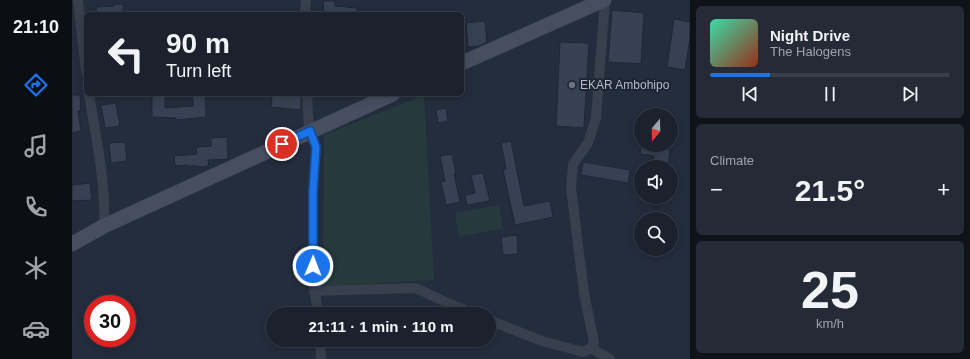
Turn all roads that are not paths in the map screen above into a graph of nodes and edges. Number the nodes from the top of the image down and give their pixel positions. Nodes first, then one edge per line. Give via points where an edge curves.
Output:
1 (78, 0) edge
2 (306, 0) edge
3 (604, 0) edge
4 (305, 12) edge
5 (84, 53) edge
6 (464, 62) edge
7 (89, 96) edge
8 (307, 96) edge
9 (389, 96) edge
10 (310, 131) junction
11 (104, 226) junction
12 (72, 244) edge
13 (314, 291) junction
14 (317, 307) edge
15 (458, 307) edge
16 (496, 323) edge
17 (320, 347) edge
18 (583, 353) edge
19 (321, 359) edge
20 (610, 359) edge

1 - 5 street
2 - 4 street
3 - 6 street
3 - 18 street via 596,118 588,143 573,164 571,188 584,293 594,342
7 - 11 street via 102,175
8 - 10 street
9 - 10 street
10 - 11 street
10 - 13 street via 316,147 313,191
11 - 12 street
13 - 14 street
13 - 15 street via 416,288
16 - 18 street via 542,341
17 - 19 street
18 - 20 street

